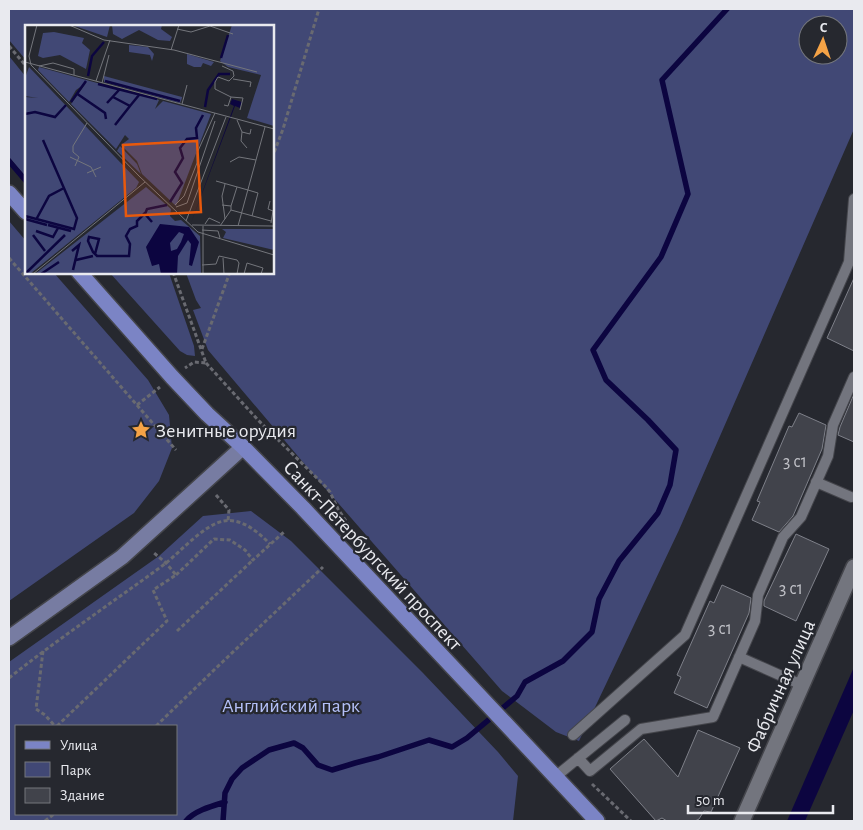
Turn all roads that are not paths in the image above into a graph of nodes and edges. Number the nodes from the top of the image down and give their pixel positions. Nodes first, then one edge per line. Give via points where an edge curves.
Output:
1 (9, 192) edge
2 (854, 199) edge
3 (25, 211) edge
4 (81, 274) edge
5 (854, 377) edge
6 (243, 447) junction
7 (816, 482) junction
8 (851, 497) dead end
9 (854, 567) edge
10 (9, 638) edge
11 (739, 657) junction
12 (802, 685) junction
13 (625, 720) dead end
14 (573, 735) dead end
15 (578, 758) junction
16 (555, 777) junction
17 (597, 821) edge
18 (742, 821) edge

1 - 3 main road
2 - 14 lane via 849,262 685,635
4 - 6 main road, Санкт-Петербургский проспект via 172,377
5 - 7 lane
6 - 10 main road via 122,557
6 - 16 main road, Санкт-Петербургский проспект
7 - 8 lane
7 - 11 lane via 801,517 783,537 758,595 755,621
9 - 12 street, Фабричная улица
11 - 12 lane
11 - 15 lane via 713,718 641,729 590,771
12 - 18 street, Фабричная улица
13 - 15 lane
15 - 16 lane
16 - 17 main road, Санкт-Петербургский проспект

